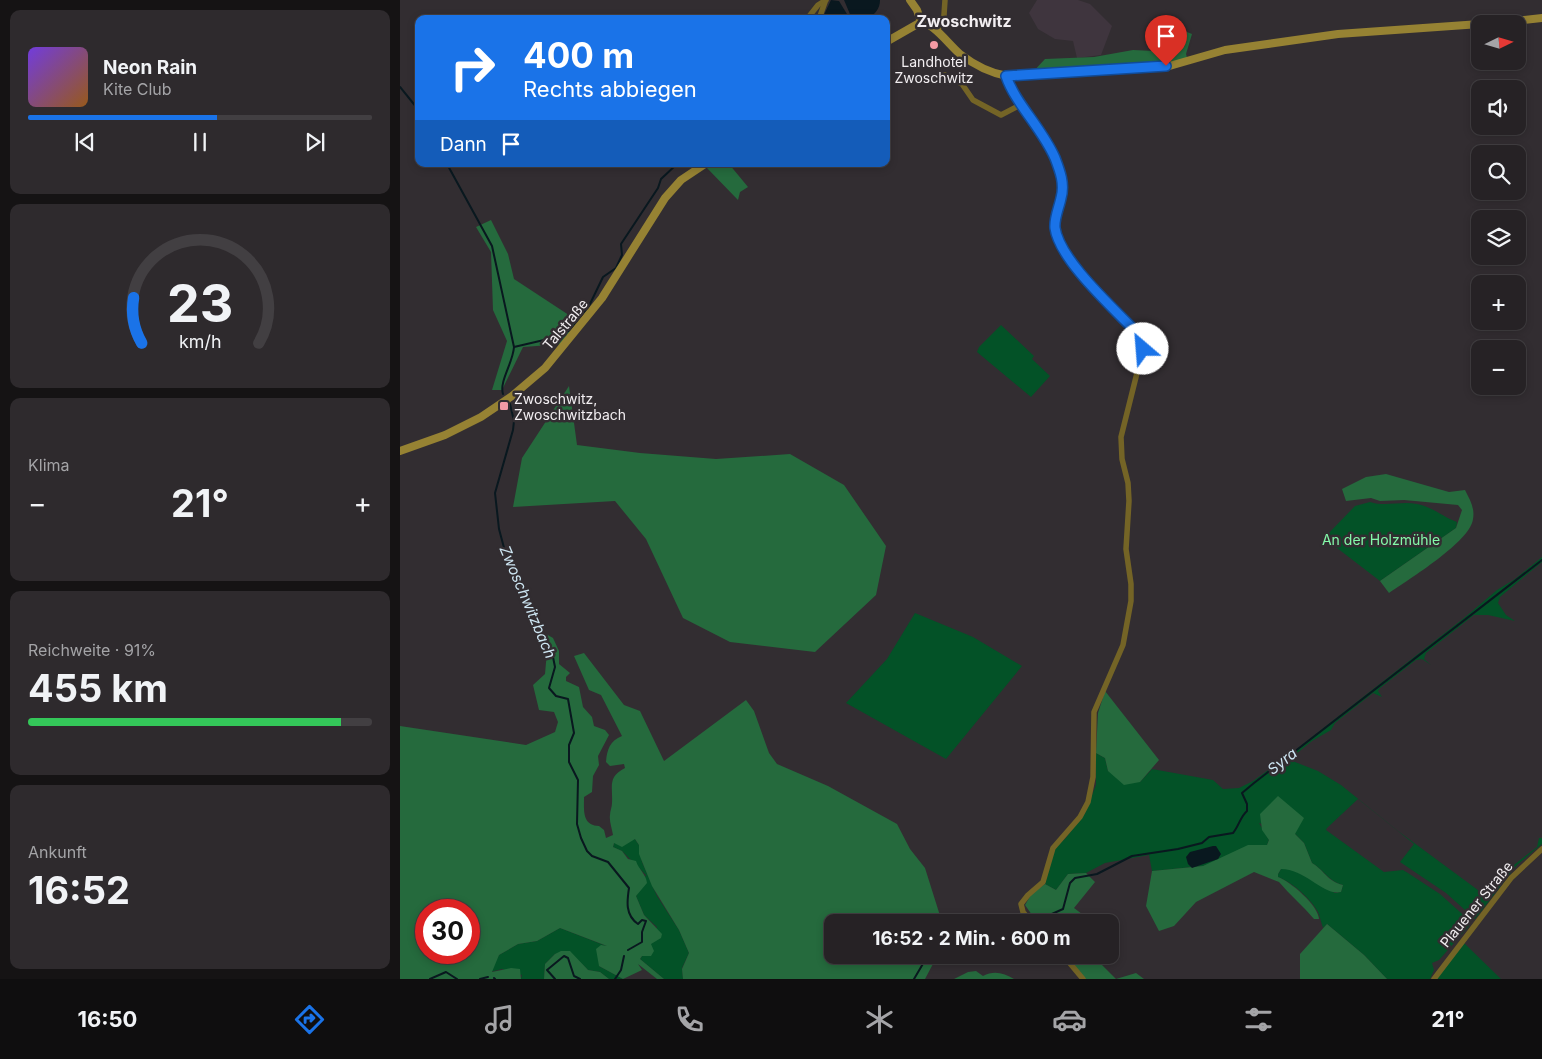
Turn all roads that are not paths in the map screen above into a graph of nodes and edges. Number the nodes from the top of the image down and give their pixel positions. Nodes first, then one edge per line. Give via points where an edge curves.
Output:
1 (910, 0) edge
2 (945, 0) edge
3 (826, 1) edge
4 (810, 15) edge
5 (821, 15) edge
6 (1542, 18) edge
7 (1526, 20) edge
8 (921, 22) junction
9 (1471, 25) edge
10 (937, 32) junction
11 (890, 40) edge
12 (945, 75) dead end
13 (1006, 76) junction
14 (1022, 104) junction
15 (701, 167) edge
16 (400, 451) edge
17 (1542, 850) edge
18 (1025, 914) edge
19 (1071, 964) edge
20 (1083, 979) edge
21 (1434, 979) edge

1 - 8 street
2 - 10 street via 944,15
3 - 4 street
3 - 5 street
6 - 7 street
8 - 10 street via 928,23
8 - 11 street
9 - 13 street via 1338,34 1226,50 1166,66
10 - 13 street via 966,57 995,74
12 - 14 street via 962,84 973,100 1001,115
13 - 14 street
14 - 18 street via 1044,134 1061,173 1062,196 1055,226 1058,242 1084,276 1142,338 1143,349 1122,437 1122,458 1128,483 1126,549 1131,584 1123,646 1094,712 1094,777 1088,802 1080,817 1053,848 1043,882 1028,894 1021,906
15 - 16 street, Talstraße via 665,198 602,298 534,378 465,426
17 - 21 street, Plauener Straße via 1511,878
19 - 20 street

